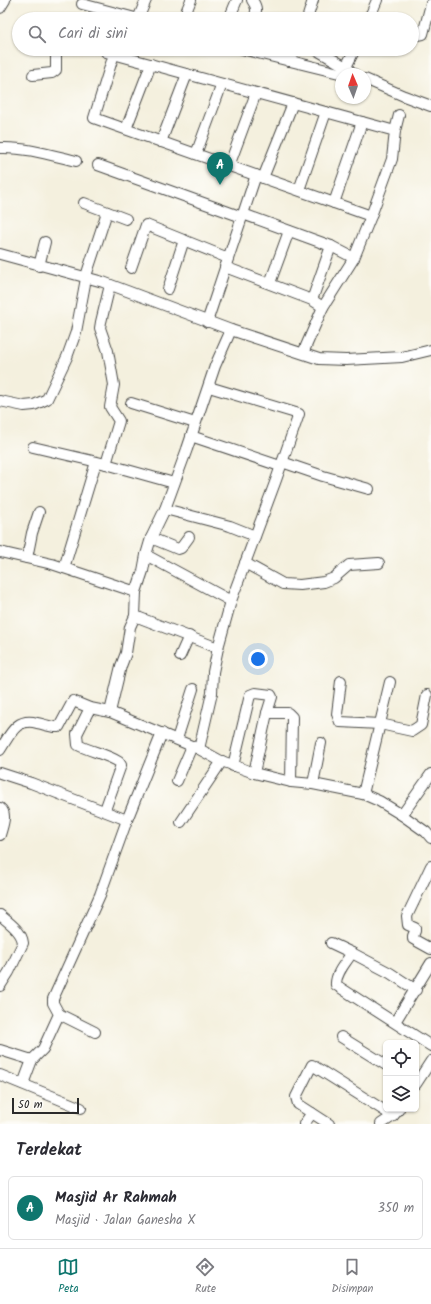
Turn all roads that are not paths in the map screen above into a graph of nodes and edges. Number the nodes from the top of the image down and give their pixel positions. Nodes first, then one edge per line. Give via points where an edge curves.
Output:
1 (5, 0) edge
2 (146, 0) edge
3 (192, 0) edge
4 (237, 0) edge
5 (252, 0) edge
6 (313, 0) edge
7 (377, 0) edge
8 (82, 4) dead end
9 (98, 4) edge
10 (431, 4) edge
11 (0, 8) edge
12 (119, 12) edge
13 (141, 12) edge
14 (186, 12) edge
15 (232, 12) edge
16 (256, 12) edge
17 (309, 12) edge
18 (374, 12) edge
19 (419, 35) edge
20 (56, 56) edge
21 (109, 56) edge
22 (121, 56) edge
23 (270, 56) edge
24 (292, 56) edge
25 (325, 56) edge
26 (353, 56) edge
27 (289, 61) junction
28 (151, 64) junction
29 (343, 68) edge
30 (350, 68) edge
31 (335, 69) edge
32 (188, 74) junction
33 (33, 75) dead end
34 (371, 82) edge
35 (222, 84) junction
36 (256, 93) junction
37 (292, 103) junction
38 (431, 106) edge
39 (326, 112) junction
40 (399, 115) dead end
41 (362, 122) junction
42 (126, 129) junction
43 (395, 131) junction
44 (161, 142) junction
45 (0, 148) edge
46 (196, 154) junction
47 (76, 161) dead end
48 (98, 165) dead end
49 (229, 166) junction
50 (260, 177) junction
51 (299, 190) junction
52 (84, 203) dead end
53 (334, 203) junction
54 (107, 212) junction
55 (243, 215) junction
56 (371, 216) junction
57 (126, 218) dead end
58 (289, 231) junction
59 (184, 240) junction
60 (45, 242) dead end
61 (331, 246) junction
62 (0, 254) edge
63 (354, 258) junction
64 (227, 262) junction
65 (39, 266) junction
66 (131, 268) dead end
67 (86, 278) junction
68 (270, 283) junction
69 (110, 285) junction
70 (168, 289) dead end
71 (312, 300) junction
72 (323, 307) junction
73 (207, 322) junction
74 (231, 330) junction
75 (431, 350) edge
76 (303, 353) junction
77 (209, 387) junction
78 (0, 401) edge
79 (131, 403) dead end
80 (196, 423) junction
81 (191, 436) junction
82 (33, 447) dead end
83 (101, 463) junction
84 (281, 464) junction
85 (174, 483) junction
86 (369, 489) dead end
87 (164, 509) junction
88 (40, 512) dead end
89 (255, 536) junction
90 (189, 537) dead end
91 (151, 538) junction
92 (0, 552) edge
93 (146, 555) junction
94 (27, 558) junction
95 (245, 563) junction
96 (378, 563) dead end
97 (64, 568) junction
98 (136, 592) junction
99 (231, 601) junction
100 (135, 616) junction
101 (189, 636) junction
102 (218, 648) junction
103 (180, 656) dead end
104 (341, 681) dead end
105 (390, 682) dead end
106 (193, 689) dead end
107 (427, 695) dead end
108 (90, 708) junction
109 (110, 712) junction
110 (267, 713) junction
111 (380, 724) junction
112 (162, 733) junction
113 (177, 739) junction
114 (321, 743) dead end
115 (196, 747) junction
116 (0, 750) edge
117 (222, 761) junction
118 (233, 766) junction
119 (0, 773) edge
120 (254, 773) junction
121 (431, 774) edge
122 (177, 781) dead end
123 (291, 782) junction
124 (313, 784) junction
125 (363, 794) junction
126 (106, 807) dead end
127 (0, 808) edge
128 (402, 815) junction
129 (127, 820) junction
130 (181, 822) dead end
131 (0, 835) edge
132 (431, 838) edge
133 (431, 866) edge
134 (0, 915) edge
135 (331, 943) dead end
136 (431, 950) edge
137 (352, 953) junction
138 (431, 963) edge
139 (0, 986) edge
140 (416, 990) junction
141 (59, 1014) junction
142 (395, 1022) junction
143 (95, 1032) dead end
144 (341, 1037) dead end
145 (431, 1046) edge
146 (0, 1050) edge
147 (32, 1060) junction
148 (431, 1061) edge
149 (383, 1063) edge
150 (0, 1075) edge
151 (419, 1079) edge
152 (23, 1084) junction
153 (383, 1105) edge
154 (81, 1108) dead end
155 (396, 1112) edge
156 (312, 1113) junction
157 (304, 1124) edge
158 (329, 1124) edge
159 (381, 1124) edge

1 - 11 street
2 - 13 street
3 - 14 street
4 - 15 street
5 - 16 street via 257,8
6 - 17 street
7 - 18 street
8 - 9 street
9 - 12 street
10 - 19 street via 423,34
20 - 33 street via 56,70
21 - 42 street via 94,118
22 - 28 street
23 - 27 street
24 - 27 street
25 - 29 street
26 - 30 street
27 - 31 street
28 - 32 street
28 - 42 street
32 - 35 street
32 - 44 street
34 - 38 street
35 - 36 street
35 - 46 street
36 - 37 street
36 - 49 street
37 - 39 street
37 - 50 street
39 - 41 street
39 - 51 street
40 - 43 street
41 - 43 street
41 - 53 street
42 - 44 street
43 - 56 street via 392,159
44 - 46 street
45 - 47 street via 19,148
46 - 49 street
48 - 55 street
49 - 50 street
50 - 51 street
50 - 55 street
51 - 53 street
52 - 54 street
53 - 56 street
54 - 57 street
54 - 67 street
55 - 58 street
55 - 64 street
56 - 63 street
58 - 61 street
58 - 68 street
59 - 64 street
59 - 66 street via 146,225
59 - 70 street
60 - 65 street
61 - 63 street
61 - 71 street
62 - 65 street
63 - 72 street
64 - 68 street
64 - 73 street
65 - 67 street
67 - 69 street
67 - 78 street via 76,332 47,399 24,406
68 - 71 street
69 - 73 street
69 - 83 street via 100,328 108,350 114,385 110,407 119,421
71 - 72 street
72 - 76 street
73 - 74 street
74 - 76 street
74 - 77 street
75 - 76 street via 402,357 346,360 325,360
77 - 80 street
77 - 84 street via 299,414
79 - 80 street
80 - 81 street
81 - 84 street
81 - 85 street
82 - 83 street
83 - 85 street
83 - 97 street
84 - 86 street
84 - 89 street
85 - 87 street
87 - 89 street via 230,526
87 - 91 street
88 - 94 street
89 - 95 street
90 - 91 street via 178,549
91 - 93 street
92 - 94 street
93 - 98 street
93 - 99 street
94 - 97 street
95 - 96 street via 283,584 300,585 334,578 349,565
95 - 99 street
97 - 98 street
98 - 100 street
99 - 102 street
100 - 101 street
100 - 109 street
101 - 102 street
101 - 103 street
102 - 115 street via 212,693
104 - 111 street via 338,714 340,722
105 - 111 street
106 - 113 street
107 - 111 street via 421,725 418,728 412,731
108 - 109 street
108 - 116 street via 73,701 59,727 33,722 22,723 15,727
108 - 126 street via 78,734 78,744 112,757 121,765
109 - 112 street
110 - 118 street via 272,696 255,693 250,695
110 - 120 street
110 - 123 street via 288,713 292,716
111 - 125 street
112 - 113 street
112 - 129 street
113 - 115 street
114 - 124 street
115 - 117 street
115 - 122 street
117 - 118 street
117 - 130 street
118 - 120 street
119 - 129 street
120 - 123 street
121 - 128 street
123 - 124 street
124 - 125 street
125 - 128 street
127 - 131 street via 5,816
128 - 132 street
129 - 141 street via 100,895 53,999
133 - 136 street via 407,920 416,931 413,939
134 - 139 street via 23,939
135 - 137 street
137 - 140 street
137 - 142 street via 338,974 336,985
138 - 140 street
140 - 142 street
141 - 143 street
141 - 147 street via 43,1049
142 - 145 street
144 - 149 street
146 - 147 street
147 - 152 street
148 - 151 street
150 - 152 street
152 - 154 street
153 - 156 street via 312,1065 296,1097 298,1104
155 - 159 street
156 - 157 street
156 - 158 street

